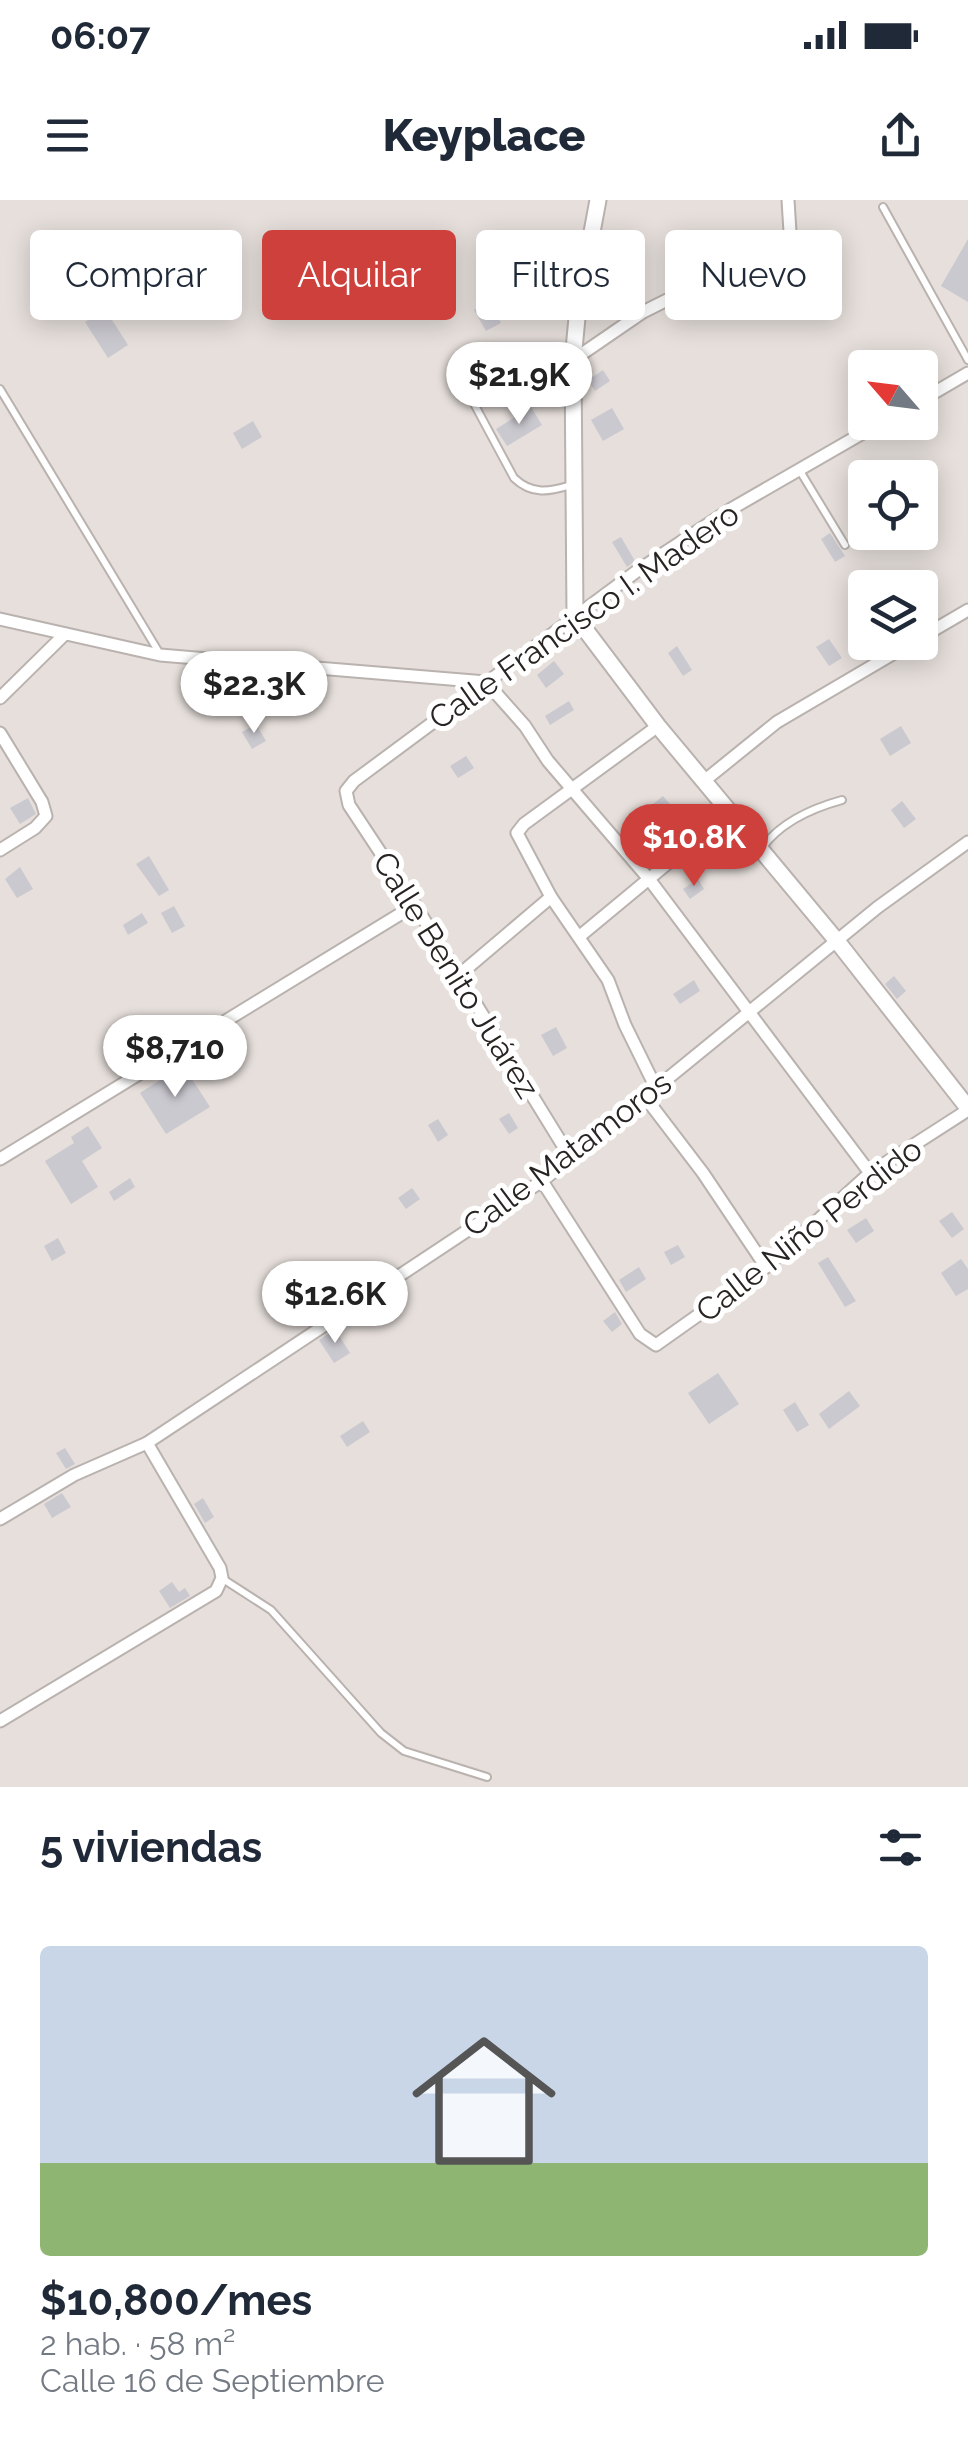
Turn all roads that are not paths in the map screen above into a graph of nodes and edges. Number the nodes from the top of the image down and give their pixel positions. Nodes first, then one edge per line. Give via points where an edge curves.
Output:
1 (598, 200) edge
2 (788, 200) edge
3 (883, 207) dead end
4 (573, 360) junction
5 (968, 360) edge
6 (968, 373) edge
7 (0, 389) edge
8 (938, 390) edge
9 (471, 398) dead end
10 (851, 440) edge
11 (799, 470) junction
12 (572, 485) junction
13 (844, 545) dead end
14 (968, 610) edge
15 (574, 616) junction
16 (0, 619) edge
17 (938, 628) edge
18 (64, 634) junction
19 (160, 655) junction
20 (882, 660) edge
21 (486, 682) junction
22 (0, 698) edge
23 (658, 726) junction
24 (0, 733) edge
25 (704, 781) junction
26 (574, 790) junction
27 (346, 791) joint
28 (842, 800) dead end
29 (734, 815) junction
30 (968, 842) edge
31 (762, 849) junction
32 (0, 850) edge
33 (649, 879) junction
34 (551, 898) junction
35 (415, 905) junction
36 (580, 936) junction
37 (836, 942) junction
38 (459, 976) junction
39 (751, 1013) junction
40 (656, 1088) junction
41 (645, 1096) junction
42 (968, 1109) edge
43 (570, 1158) junction
44 (0, 1159) edge
45 (870, 1173) junction
46 (542, 1180) junction
47 (766, 1267) junction
48 (148, 1443) junction
49 (0, 1520) edge
50 (222, 1578) junction
51 (0, 1720) edge
52 (487, 1777) dead end

1 - 4 street
2 - 4 street via 784,246 643,312
3 - 5 lane
4 - 12 street
6 - 8 street
7 - 19 lane
9 - 12 lane via 524,488
10 - 11 street, Calle Francisco I. Madero
11 - 13 lane
11 - 15 street, Calle Francisco I. Madero
12 - 15 street
14 - 17 street
15 - 21 street, Calle Francisco I. Madero
15 - 23 street
16 - 18 street
18 - 19 street
18 - 22 street
19 - 21 street
20 - 25 street via 777,722
21 - 26 street
21 - 27 street, Calle Francisco I. Madero
23 - 25 street
23 - 26 street
24 - 32 street via 46,816
25 - 29 street
26 - 33 street
26 - 34 street via 517,833
27 - 35 street, Calle Benito Juárez
28 - 31 lane via 780,829
29 - 31 street
29 - 33 street
30 - 37 street, Calle Matamoros
31 - 37 street
33 - 36 street
33 - 39 street
34 - 36 street
34 - 38 street
35 - 38 street, Calle Benito Juárez
35 - 44 street
36 - 40 street via 608,980
37 - 39 street, Calle Matamoros
37 - 42 street
38 - 43 street, Calle Benito Juárez
39 - 40 street, Calle Matamoros
39 - 45 street
40 - 41 street, Calle Matamoros
41 - 43 street, Calle Matamoros
41 - 47 street
42 - 45 street, Calle Niño Perdido
43 - 46 street, Calle Matamoros
45 - 47 street, Calle Niño Perdido
46 - 47 street, Calle Niño Perdido via 649,1342 662,1343
46 - 48 street, Calle Matamoros
48 - 49 street, Calle Matamoros via 74,1475
48 - 50 street
50 - 51 street via 198,1604
50 - 52 lane via 271,1610 404,1752

